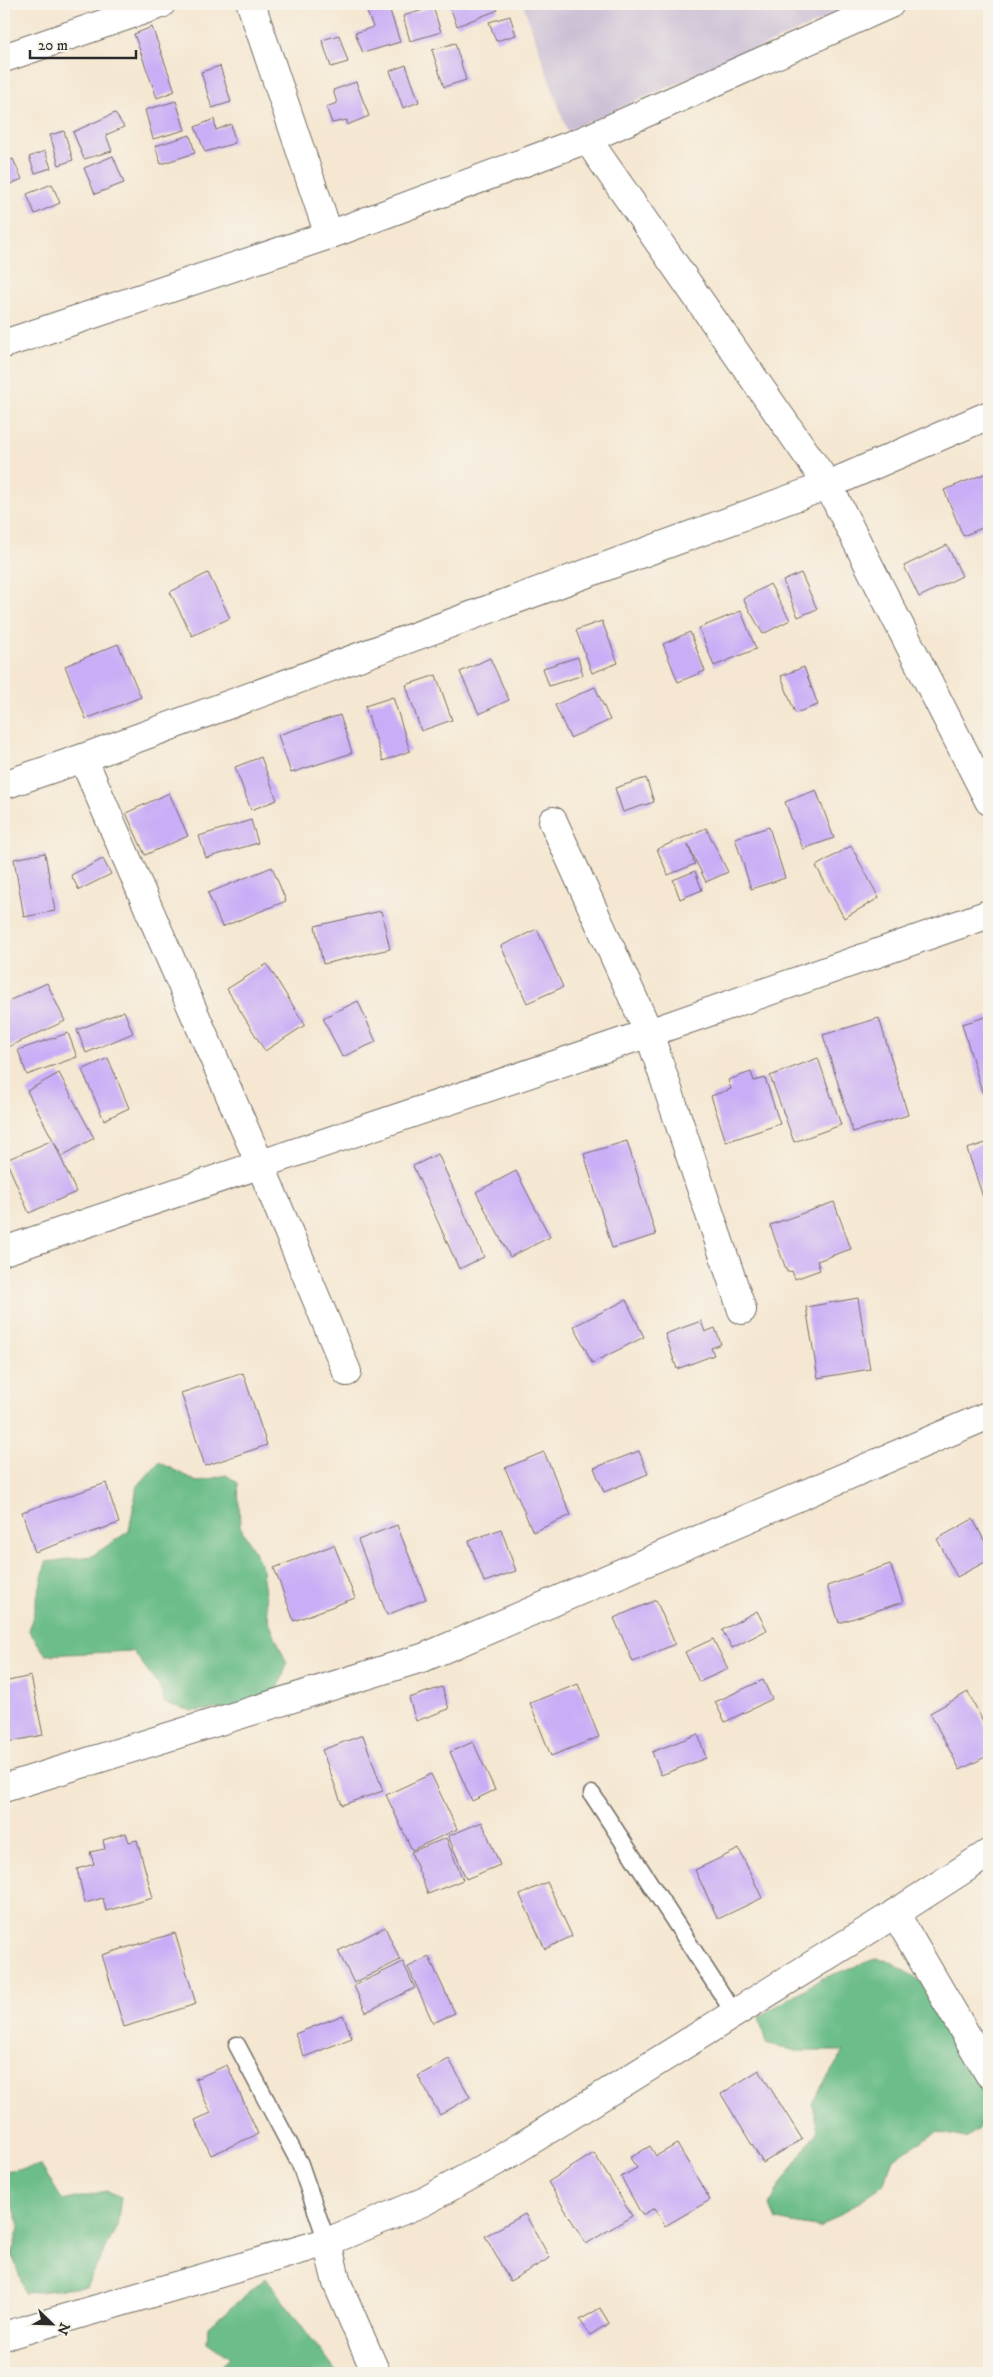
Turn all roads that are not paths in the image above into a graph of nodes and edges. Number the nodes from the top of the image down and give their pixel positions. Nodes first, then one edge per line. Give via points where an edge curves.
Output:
1 (161, 4) edge
2 (251, 4) edge
3 (890, 4) edge
4 (4, 58) edge
5 (586, 139) junction
6 (329, 235) junction
7 (4, 344) edge
8 (989, 415) edge
9 (828, 485) junction
10 (83, 758) junction
11 (4, 785) edge
12 (989, 801) edge
13 (553, 821) dead end
14 (989, 914) edge
15 (649, 1033) junction
16 (260, 1164) junction
17 (4, 1251) edge
18 (742, 1310) dead end
19 (347, 1372) dead end
20 (989, 1415) edge
21 (4, 1788) edge
22 (592, 1794) dead end
23 (989, 1853) edge
24 (895, 1914) junction
25 (734, 2013) junction
26 (237, 2045) dead end
27 (989, 2074) edge
28 (327, 2242) junction
29 (4, 2336) edge
30 (376, 2373) edge

1 - 4 street
2 - 6 street
3 - 5 street
5 - 6 street
5 - 9 street
6 - 7 street
8 - 9 street
9 - 10 street
9 - 12 street
10 - 11 street
10 - 16 street
13 - 15 street
14 - 15 street
15 - 16 street
15 - 18 street
16 - 17 street
16 - 19 street
20 - 21 street via 425,1657
22 - 25 lane
23 - 24 street
24 - 25 street
24 - 27 street
25 - 28 street via 504,2157 423,2202
26 - 28 lane via 300,2164
28 - 29 street
28 - 30 street via 337,2283

